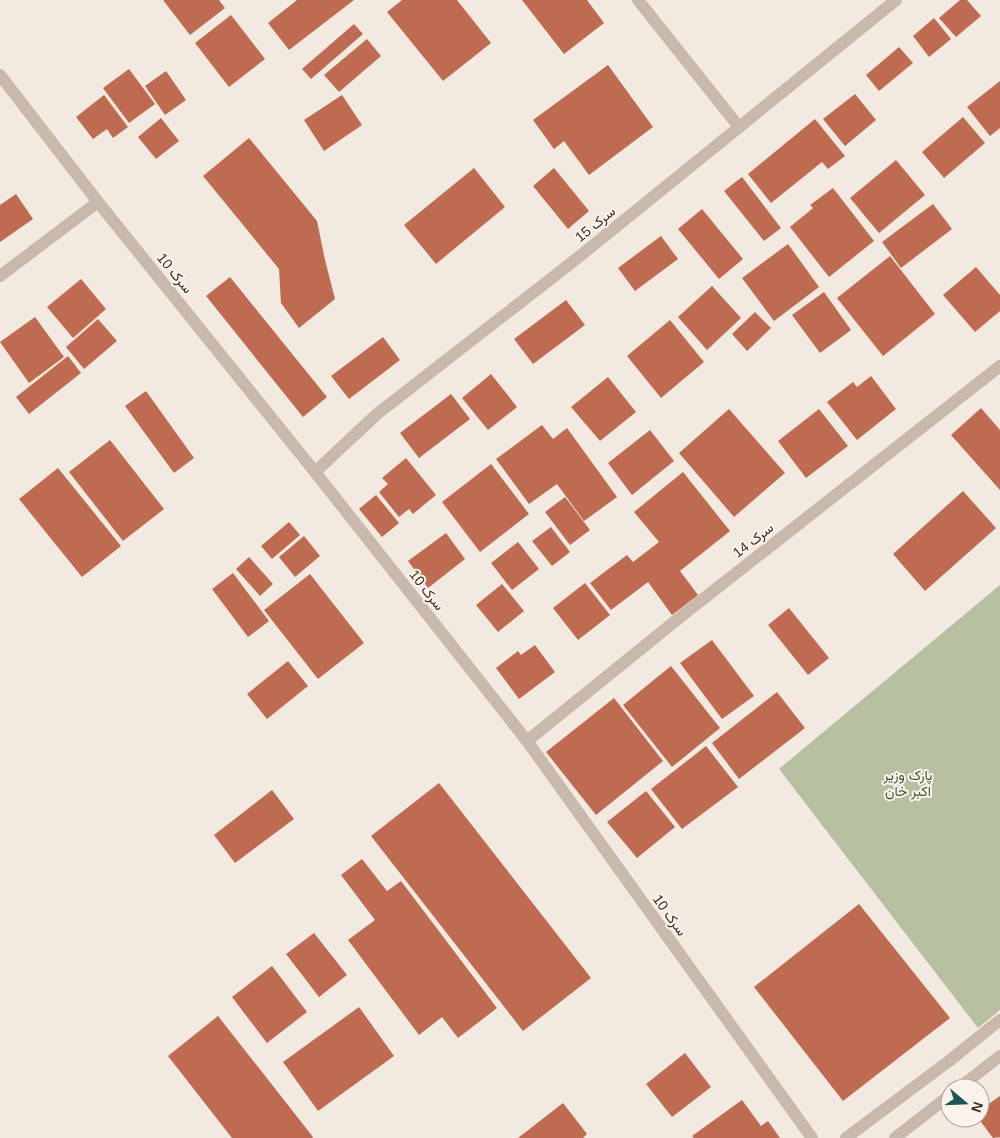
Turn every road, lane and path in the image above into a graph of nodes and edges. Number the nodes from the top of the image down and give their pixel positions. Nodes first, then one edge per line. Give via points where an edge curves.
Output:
1 (638, 0) edge
2 (896, 0) edge
3 (0, 75) edge
4 (739, 127) junction
5 (98, 202) junction
6 (0, 276) edge
7 (1000, 366) edge
8 (315, 472) junction
9 (527, 741) junction
10 (1000, 1020) edge
11 (1000, 1056) edge
12 (972, 1078) edge
13 (940, 1103) edge
14 (812, 1138) edge
15 (846, 1138) edge
16 (895, 1138) edge

1 - 4 street
2 - 4 street, سرک 15
3 - 5 street, سرک 10
4 - 8 street, سرک 15 via 377,414
5 - 6 street
5 - 8 street, سرک 10
7 - 9 street, سرک 14
8 - 9 street, سرک 10
9 - 14 street, سرک 10
10 - 15 street
11 - 12 street
13 - 16 street

